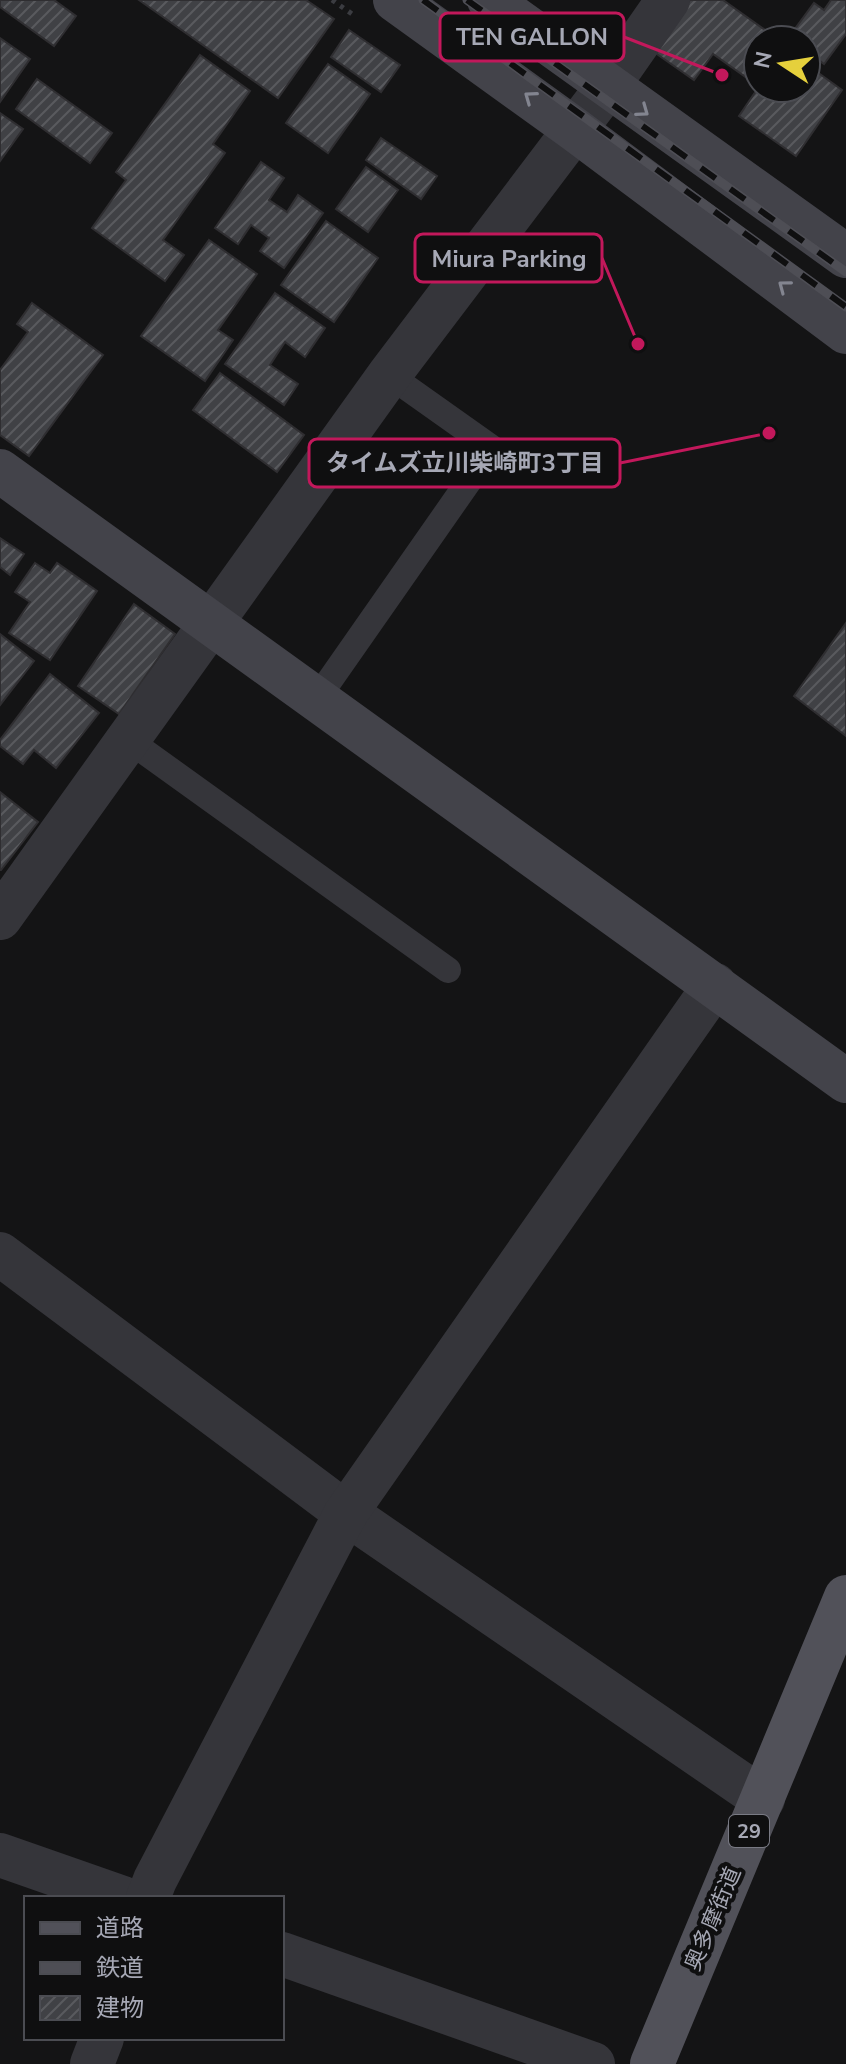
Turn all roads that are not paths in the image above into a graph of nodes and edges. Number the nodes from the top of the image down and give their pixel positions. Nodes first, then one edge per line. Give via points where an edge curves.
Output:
1 (395, 0) edge
2 (489, 0) edge
3 (668, 0) edge
4 (608, 86) junction
5 (574, 129) junction
6 (846, 256) edge
7 (846, 332) edge
8 (389, 375) junction
9 (0, 471) edge
10 (210, 622) junction
11 (316, 700) junction
12 (127, 739) junction
13 (0, 918) edge
14 (448, 970) dead end
15 (715, 985) junction
16 (846, 1081) edge
17 (0, 1254) edge
18 (346, 1513) junction
19 (846, 1597) edge
20 (763, 1799) junction
21 (0, 1855) edge
22 (117, 1896) edge
23 (149, 1896) edge
24 (284, 1955) edge
25 (593, 2064) edge
26 (652, 2064) edge

5 -> 1 street
2 - 4 street
3 - 4 street
4 - 5 street
4 -> 6 street
7 -> 5 street
5 - 8 street
8 - 10 street
8 - 11 lane via 492,448
9 - 10 street
10 - 11 street
10 - 12 street
11 - 15 street
12 - 13 street
12 - 14 lane
15 - 16 street
15 - 18 street
17 - 18 street
18 - 20 street
18 - 23 street
19 - 20 main road, 奥多摩街道 / 29
20 - 26 main road, 奥多摩街道 / 29
21 - 22 street
24 - 25 street

